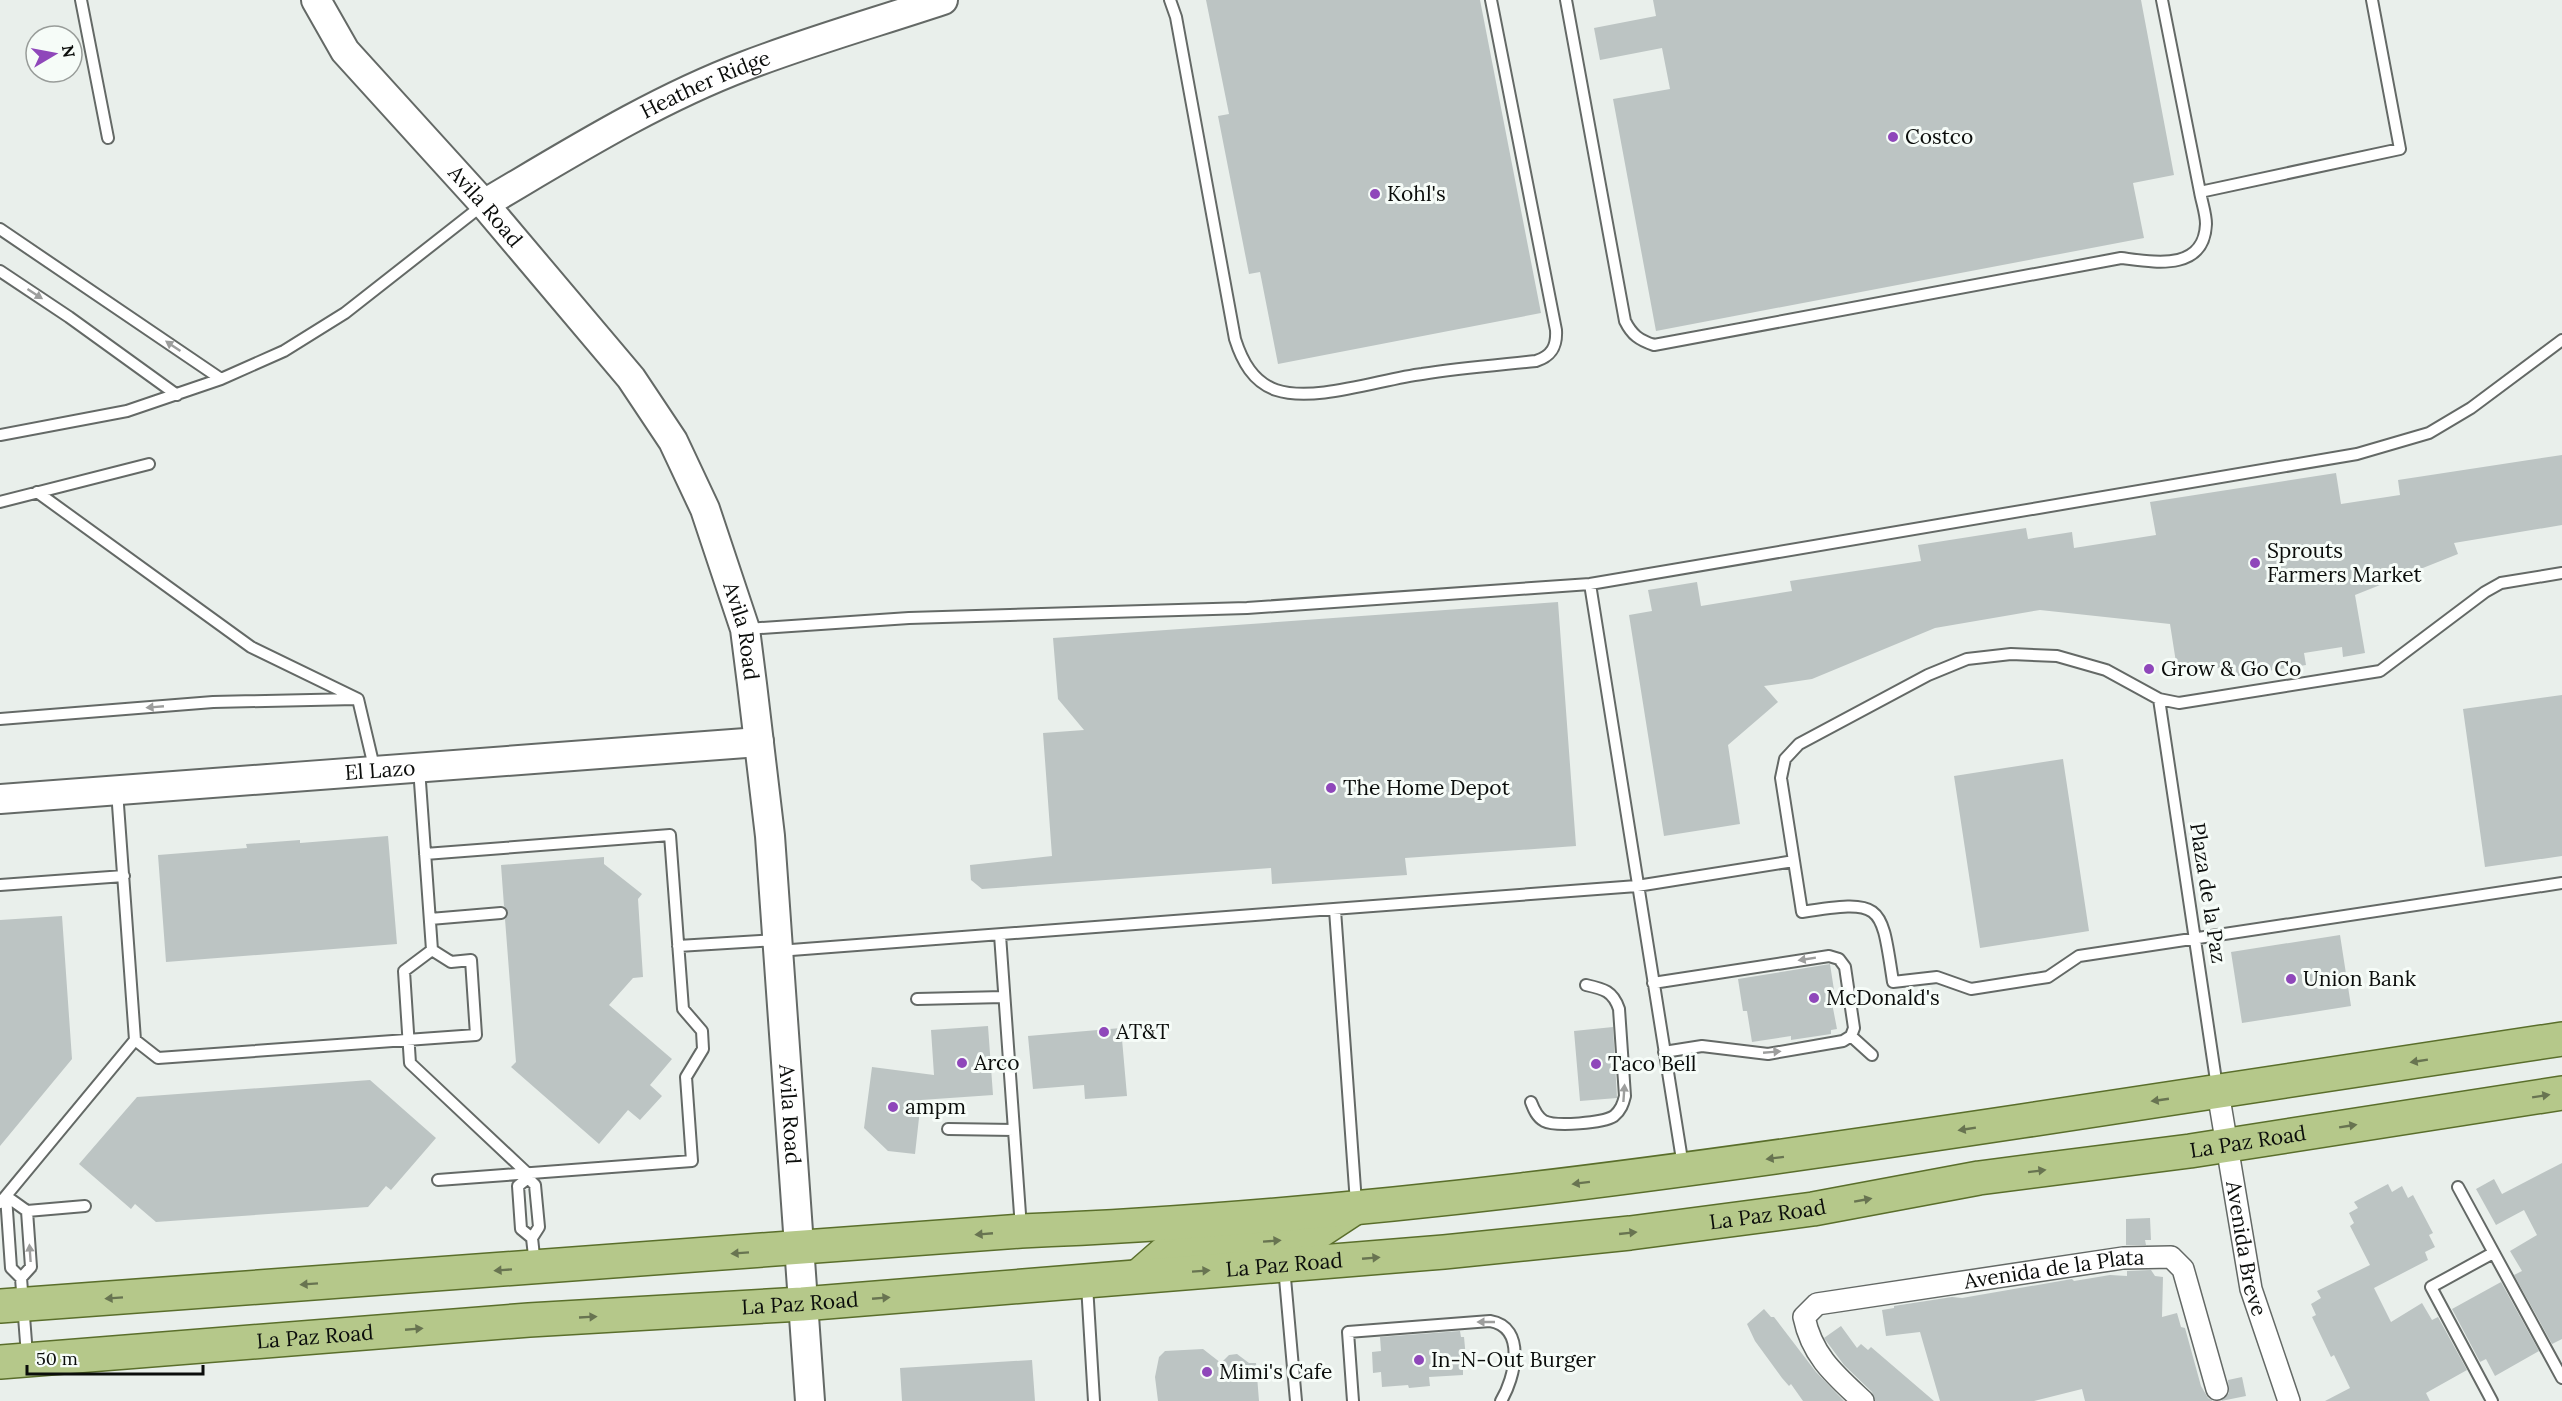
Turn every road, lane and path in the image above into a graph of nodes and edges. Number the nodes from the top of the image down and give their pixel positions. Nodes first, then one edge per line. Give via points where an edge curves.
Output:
1 (81, 0) edge
2 (316, 0) edge
3 (943, 0) edge
4 (1170, 0) edge
5 (1491, 0) edge
6 (1566, 0) edge
7 (2162, 0) edge
8 (2372, 0) edge
9 (108, 138) dead end
10 (2200, 192) junction
11 (484, 204) junction
12 (0, 229) edge
13 (0, 271) edge
14 (2562, 340) edge
15 (221, 379) junction
16 (177, 395) junction
17 (0, 435) edge
18 (148, 464) dead end
19 (37, 492) junction
20 (0, 502) edge
21 (2562, 573) edge
22 (1590, 584) junction
23 (745, 629) junction
24 (358, 699) junction
25 (2159, 699) junction
26 (0, 719) edge
27 (759, 742) junction
28 (419, 768) junction
29 (375, 771) junction
30 (117, 791) junction
31 (0, 799) edge
32 (425, 854) junction
33 (1794, 861) junction
34 (124, 876) junction
35 (2562, 883) edge
36 (0, 885) edge
37 (1637, 886) junction
38 (1335, 910) junction
39 (501, 913) dead end
40 (430, 919) junction
41 (999, 936) junction
42 (2195, 938) junction
43 (777, 945) junction
44 (678, 946) junction
45 (432, 950) junction
46 (1653, 983) junction
47 (1586, 985) dead end
48 (1004, 997) junction
49 (917, 999) dead end
50 (1851, 1036) junction
51 (409, 1038) junction
52 (2562, 1039) edge
53 (135, 1040) junction
54 (1664, 1052) junction
55 (1872, 1055) dead end
56 (2218, 1092) junction
57 (2562, 1093) edge
58 (1531, 1102) dead end
59 (948, 1129) dead end
60 (1014, 1130) junction
61 (2228, 1145) junction
62 (1683, 1170) junction
63 (528, 1176) junction
64 (438, 1180) dead end
65 (2458, 1187) dead end
66 (3, 1199) edge
67 (84, 1206) dead end
68 (1356, 1207) junction
69 (27, 1211) junction
70 (1021, 1231) junction
71 (798, 1249) junction
72 (534, 1253) junction
73 (2493, 1253) junction
74 (1284, 1266) junction
75 (1139, 1276) junction
76 (1086, 1281) junction
77 (15, 1296) edge
78 (802, 1304) junction
79 (14, 1361) edge
80 (2562, 1378) edge
81 (2217, 1389) dead end
82 (810, 1401) edge
83 (1094, 1401) edge
84 (1296, 1401) edge
85 (1353, 1401) edge
86 (1501, 1401) edge
87 (1863, 1401) edge
88 (2289, 1401) edge
89 (2492, 1401) edge

1 - 9 lane
2 - 11 main road, Avila Road via 345,51
3 - 11 main road, Heather Ridge via 745,66 675,96 610,129
4 - 5 lane via 1234,339 1254,376 1273,390 1293,395 1421,374 1536,361 1552,351 1556,330
6 - 10 lane via 1625,321 1642,342 1654,345 2121,258 2170,262 2185,259 2199,249 2204,238 2206,222
7 - 10 lane
8 - 10 lane via 2400,149
11 - 15 lane via 345,313 284,351
11 - 23 main road, Avila Road via 631,378 673,441 705,509
15 -> 12 lane
13 -> 16 lane
14 - 22 lane via 2471,408 2429,433 2357,454
15 - 16 lane
16 - 17 lane via 127,411
18 - 19 lane
19 - 20 lane
19 - 24 lane via 250,647
21 - 25 lane via 2501,583 2380,671 2179,704
22 - 23 lane via 1247,608 909,618
22 - 37 lane
23 - 27 main road, Avila Road
24 -> 26 lane via 213,702
24 - 29 lane
25 - 33 lane via 2106,670 2057,656 2011,654 1967,659 1928,675 1799,744 1785,759 1781,778
25 - 42 lane, Plaza de la Paz
27 - 28 main road, El Lazo
27 - 43 main road, Avila Road
28 - 29 main road, El Lazo
28 - 32 lane
29 - 30 main road, El Lazo
30 - 31 main road, El Lazo
30 - 34 lane
32 - 40 lane
32 - 44 lane via 670,835
33 - 37 lane
33 - 42 lane via 1803,912 1847,905 1865,907 1878,916 1885,932 1893,982 1937,977 1971,989 1981,988 2048,977 2079,956
34 - 36 lane
34 - 53 lane
35 - 42 lane
37 - 38 lane
37 - 46 lane
38 - 41 lane
38 - 68 lane
39 - 40 lane
40 - 45 lane
41 - 43 lane
41 - 48 lane
42 - 56 lane, Plaza de la Paz
43 - 44 lane
43 - 71 main road, Avila Road
44 - 63 lane via 682,1009 702,1031 703,1049 686,1077 692,1161
45 - 51 lane via 404,971
45 - 51 lane via 451,962 471,960 476,1035
50 -> 46 lane via 1854,1028 1845,967 1839,959 1829,956
46 - 54 lane
58 -> 47 lane via 1536,1114 1553,1124 1602,1121 1622,1108 1625,1096 1619,1010 1615,997 1605,989
48 - 49 lane
48 - 60 lane
54 -> 50 lane via 1702,1046 1768,1053 1843,1041
50 - 55 lane
51 - 53 lane via 158,1058
51 - 63 lane via 411,1063
52 -> 56 main road
53 - 66 lane
54 - 62 lane
56 - 61 street, Avenida Breve
56 -> 62 main road
61 -> 57 main road, La Paz Road
59 - 60 lane
60 - 70 lane
74 -> 61 main road, La Paz Road via 1630,1233 1813,1209 1979,1178
61 - 88 street, Avenida Breve via 2251,1289
62 -> 68 main road
63 - 64 lane
63 - 72 lane via 535,1185 539,1227
63 - 72 lane via 518,1186 521,1229
65 - 73 lane
66 - 69 lane
66 - 77 lane
67 - 69 lane
68 - 70 main road
75 -> 68 main road via 1164,1254 1185,1248 1312,1236
77 -> 69 lane via 31,1268
70 -> 71 main road
71 -> 72 main road
71 - 78 main road, Avila Road
72 -> 77 main road
73 - 80 lane
73 - 89 lane via 2431,1287
75 -> 74 main road, La Paz Road
74 - 84 lane
75 - 76 main road, La Paz Road
78 -> 76 main road, La Paz Road
76 - 83 lane
77 - 79 lane
79 -> 78 main road, La Paz Road via 529,1320
78 - 82 main road, Avila Road
81 - 87 street, Avenida de la Plata via 2183,1269 2171,1257 2122,1258 1817,1304 1804,1317 1808,1339 1830,1370
86 -> 85 lane via 1513,1373 1515,1344 1510,1332 1500,1323 1490,1321 1348,1332

